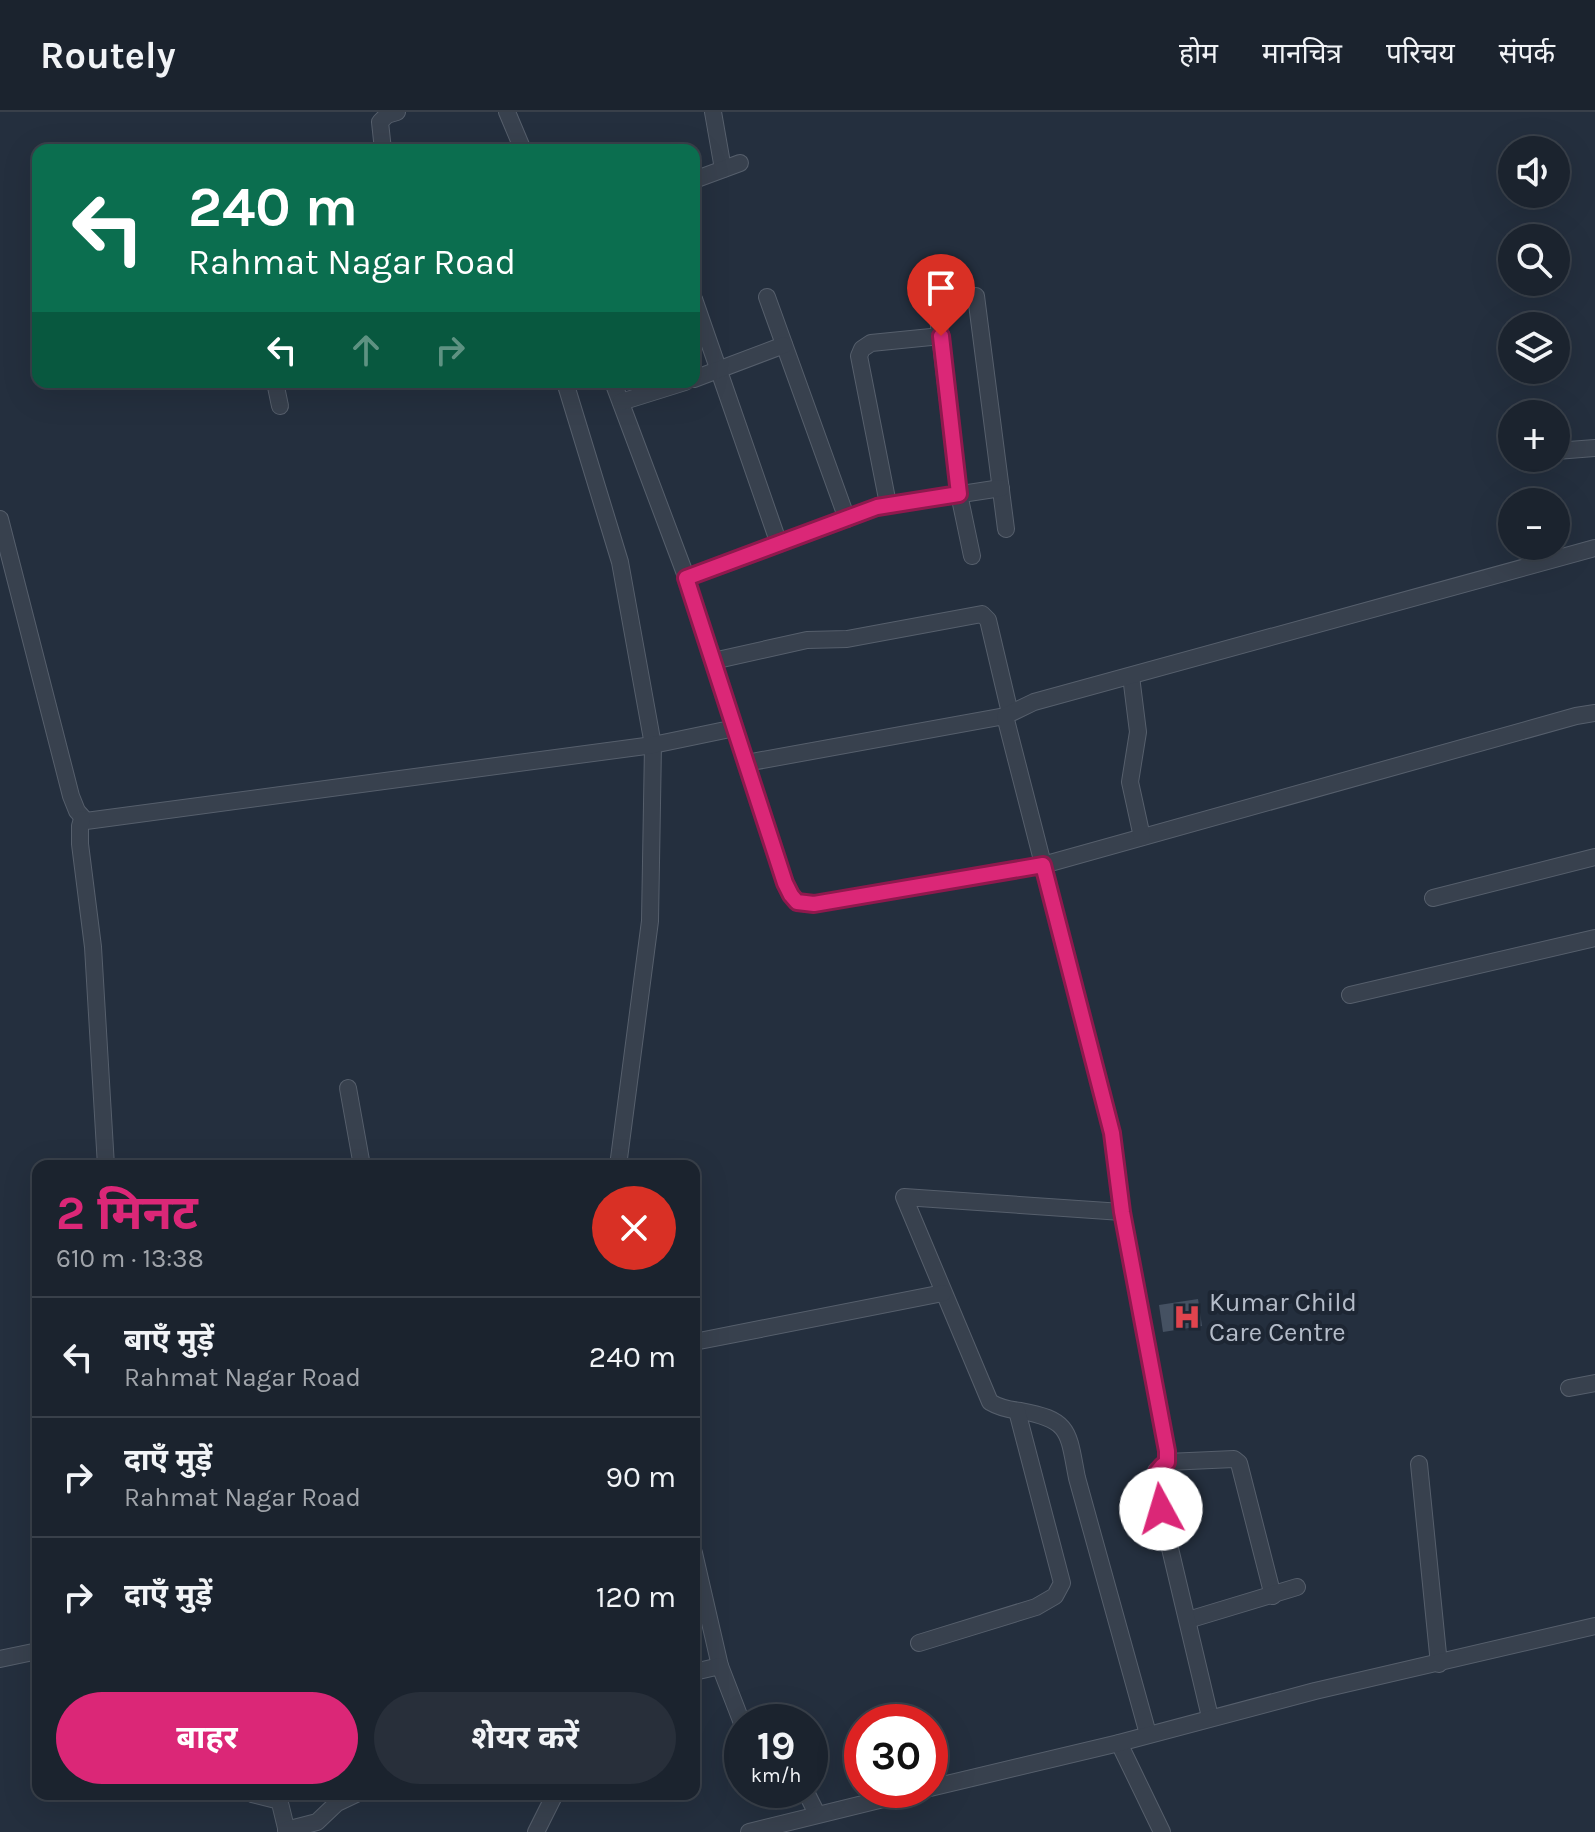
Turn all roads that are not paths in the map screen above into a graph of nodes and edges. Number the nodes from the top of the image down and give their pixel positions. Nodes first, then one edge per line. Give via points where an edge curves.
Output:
1 (397, 112) edge
2 (507, 112) edge
3 (713, 112) edge
4 (382, 144) edge
5 (520, 144) edge
6 (700, 178) edge
7 (934, 284) dead end
8 (976, 296) dead end
9 (767, 297) dead end
10 (700, 317) edge
11 (941, 336) junction
12 (784, 345) junction
13 (719, 372) junction
14 (700, 377) edge
15 (276, 388) edge
16 (567, 388) edge
17 (615, 388) edge
18 (666, 388) edge
19 (621, 402) junction
20 (280, 406) dead end
21 (1595, 448) edge
22 (1570, 450) edge
23 (1001, 488) junction
24 (959, 494) junction
25 (888, 504) junction
26 (0, 519) edge
27 (847, 519) junction
28 (1006, 529) dead end
29 (779, 544) junction
30 (1595, 548) edge
31 (972, 556) dead end
32 (686, 578) junction
33 (713, 661) junction
34 (1131, 676) junction
35 (1595, 713) edge
36 (1008, 714) junction
37 (735, 728) junction
38 (653, 745) junction
39 (746, 763) junction
40 (82, 819) junction
41 (1142, 837) junction
42 (1595, 857) edge
43 (1043, 865) junction
44 (1433, 898) dead end
45 (1595, 938) edge
46 (1350, 995) dead end
47 (348, 1088) dead end
48 (106, 1160) edge
49 (361, 1160) edge
50 (619, 1160) edge
51 (1122, 1212) junction
52 (943, 1293) junction
53 (700, 1341) edge
54 (1595, 1383) edge
55 (1569, 1388) dead end
56 (1017, 1411) junction
57 (1167, 1462) junction
58 (1419, 1464) dead end
59 (700, 1579) edge
60 (1297, 1587) dead end
61 (1273, 1596) junction
62 (1188, 1620) junction
63 (1595, 1626) edge
64 (919, 1643) dead end
65 (32, 1652) edge
66 (0, 1659) edge
67 (1439, 1664) junction
68 (720, 1666) junction
69 (700, 1671) edge
70 (735, 1704) edge
71 (1210, 1717) junction
72 (1148, 1734) junction
73 (1119, 1743) junction
74 (948, 1784) edge
75 (276, 1800) edge
76 (343, 1800) edge
77 (552, 1800) edge
78 (814, 1808) edge
79 (844, 1808) edge
80 (817, 1814) junction
81 (287, 1831) edge
82 (536, 1832) edge
83 (749, 1832) edge
84 (1162, 1832) edge

1 - 4 street via 380,122
2 - 5 street
3 - 6 street via 732,166
7 - 11 street
8 - 23 street
9 - 12 street
10 - 13 street
11 - 24 street
11 - 25 street via 871,343 859,356
12 - 13 street
12 - 27 street
13 - 14 street
13 - 29 street
15 - 20 street
16 - 38 street via 620,562
17 - 19 street
18 - 19 street
19 - 32 street
21 - 22 street
23 - 24 street
23 - 28 street
24 - 25 street
24 - 31 street
25 - 27 street
26 - 40 street via 71,796
27 - 29 street
29 - 32 street
30 - 34 street
32 - 33 street
33 - 36 street via 807,640 847,639 982,614 988,620
33 - 37 street
34 - 36 street
34 - 41 street via 1138,732 1130,782
35 - 41 street
36 - 39 street
36 - 43 street
37 - 38 street
37 - 39 street
38 - 40 street
38 - 50 street via 650,921
39 - 43 street via 785,883 797,902 814,904
40 - 48 street
41 - 43 street
42 - 44 street
43 - 51 street via 1112,1133
45 - 46 street
47 - 49 street
51 - 52 street via 904,1197
51 - 57 street
52 - 53 street
52 - 56 street via 986,1395 997,1406
54 - 55 street
56 - 64 street via 1061,1590 1036,1607
56 - 72 street via 1054,1419 1068,1438
57 - 61 street via 1239,1463
57 - 62 street via 1154,1481
58 - 67 street
59 - 68 street
60 - 61 street
61 - 62 street
62 - 71 street
63 - 67 street
65 - 66 street
67 - 71 street
68 - 69 street
68 - 70 street
71 - 72 street
72 - 73 street
73 - 74 street
73 - 84 street
75 - 81 street
76 - 81 street via 317,1822
77 - 82 street
78 - 80 street
79 - 80 street
80 - 83 street

